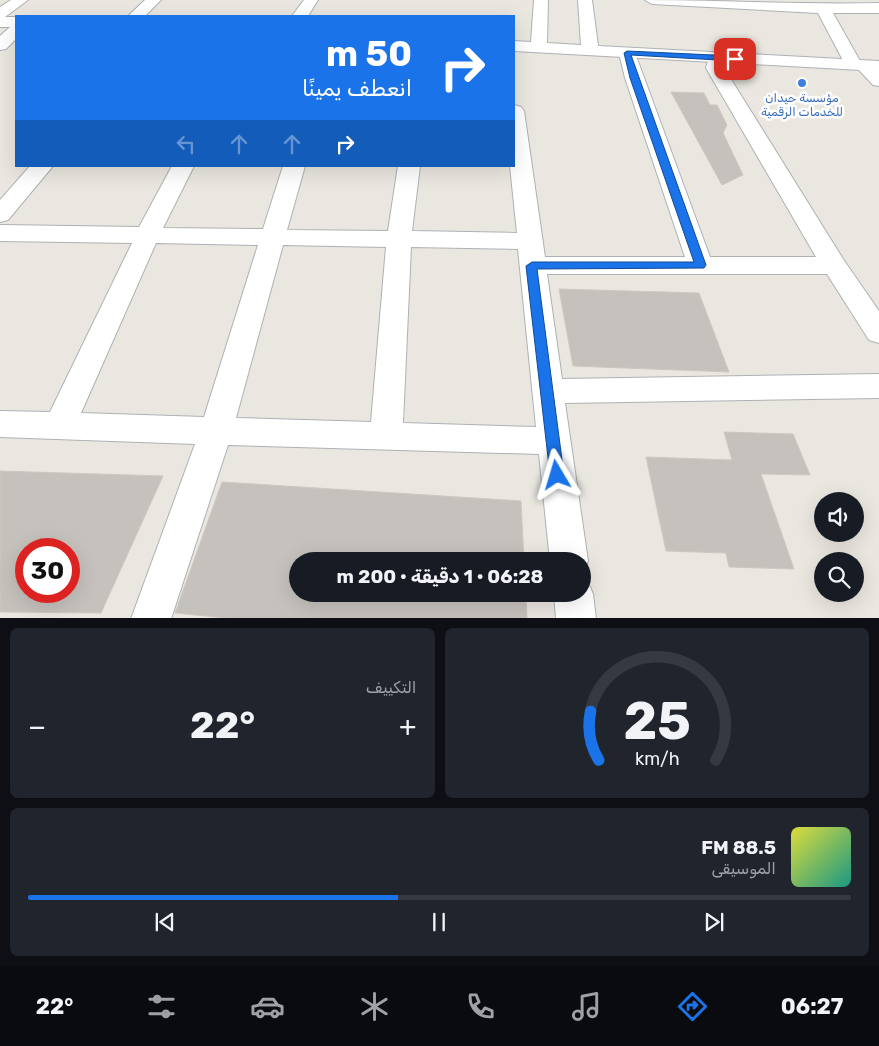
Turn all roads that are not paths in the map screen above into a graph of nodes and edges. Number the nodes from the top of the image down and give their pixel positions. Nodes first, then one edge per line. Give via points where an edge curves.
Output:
1 (21, 0) edge
2 (154, 0) edge
3 (311, 0) edge
4 (541, 0) edge
5 (585, 0) edge
6 (652, 0) edge
7 (879, 8) edge
8 (823, 9) junction
9 (0, 14) edge
10 (137, 15) edge
11 (301, 15) edge
12 (0, 22) edge
13 (15, 22) edge
14 (15, 31) edge
15 (0, 45) edge
16 (515, 46) edge
17 (539, 47) junction
18 (590, 50) junction
19 (627, 53) junction
20 (716, 58) junction
21 (866, 65) edge
22 (879, 81) edge
23 (515, 120) edge
24 (41, 167) edge
25 (182, 167) edge
26 (294, 167) edge
27 (409, 167) edge
28 (0, 184) edge
29 (26, 186) junction
30 (0, 215) edge
31 (0, 233) edge
32 (147, 236) junction
33 (271, 237) junction
34 (399, 240) junction
35 (530, 254) junction
36 (700, 265) junction
37 (834, 265) junction
38 (879, 333) edge
39 (879, 386) edge
40 (547, 391) junction
41 (0, 424) edge
42 (59, 427) junction
43 (216, 430) junction
44 (386, 435) junction
45 (553, 441) junction
46 (568, 552) edge
47 (574, 602) edge
48 (151, 618) edge
49 (576, 618) edge

1 - 9 street
2 - 10 street
3 - 11 street
4 - 17 street
5 - 18 street
6 - 8 street
7 - 8 street
8 - 21 street
12 - 13 street
14 - 15 street
16 - 17 street
17 - 18 street
18 - 19 street
19 - 20 street
19 - 36 street
20 - 21 street
20 - 37 street via 715,68
21 - 22 street
23 - 35 street
24 - 29 street
25 - 32 street
26 - 33 street
27 - 34 street
28 - 29 street
29 - 30 street
31 - 32 street
32 - 33 street
32 - 42 street
33 - 34 street
33 - 43 street
34 - 35 street
34 - 44 street
35 - 36 street
35 - 40 street
36 - 37 street
37 - 38 street
39 - 40 street
40 - 45 street
41 - 42 street
42 - 43 street
43 - 44 street
43 - 48 street
44 - 45 street
45 - 46 street
47 - 49 street

